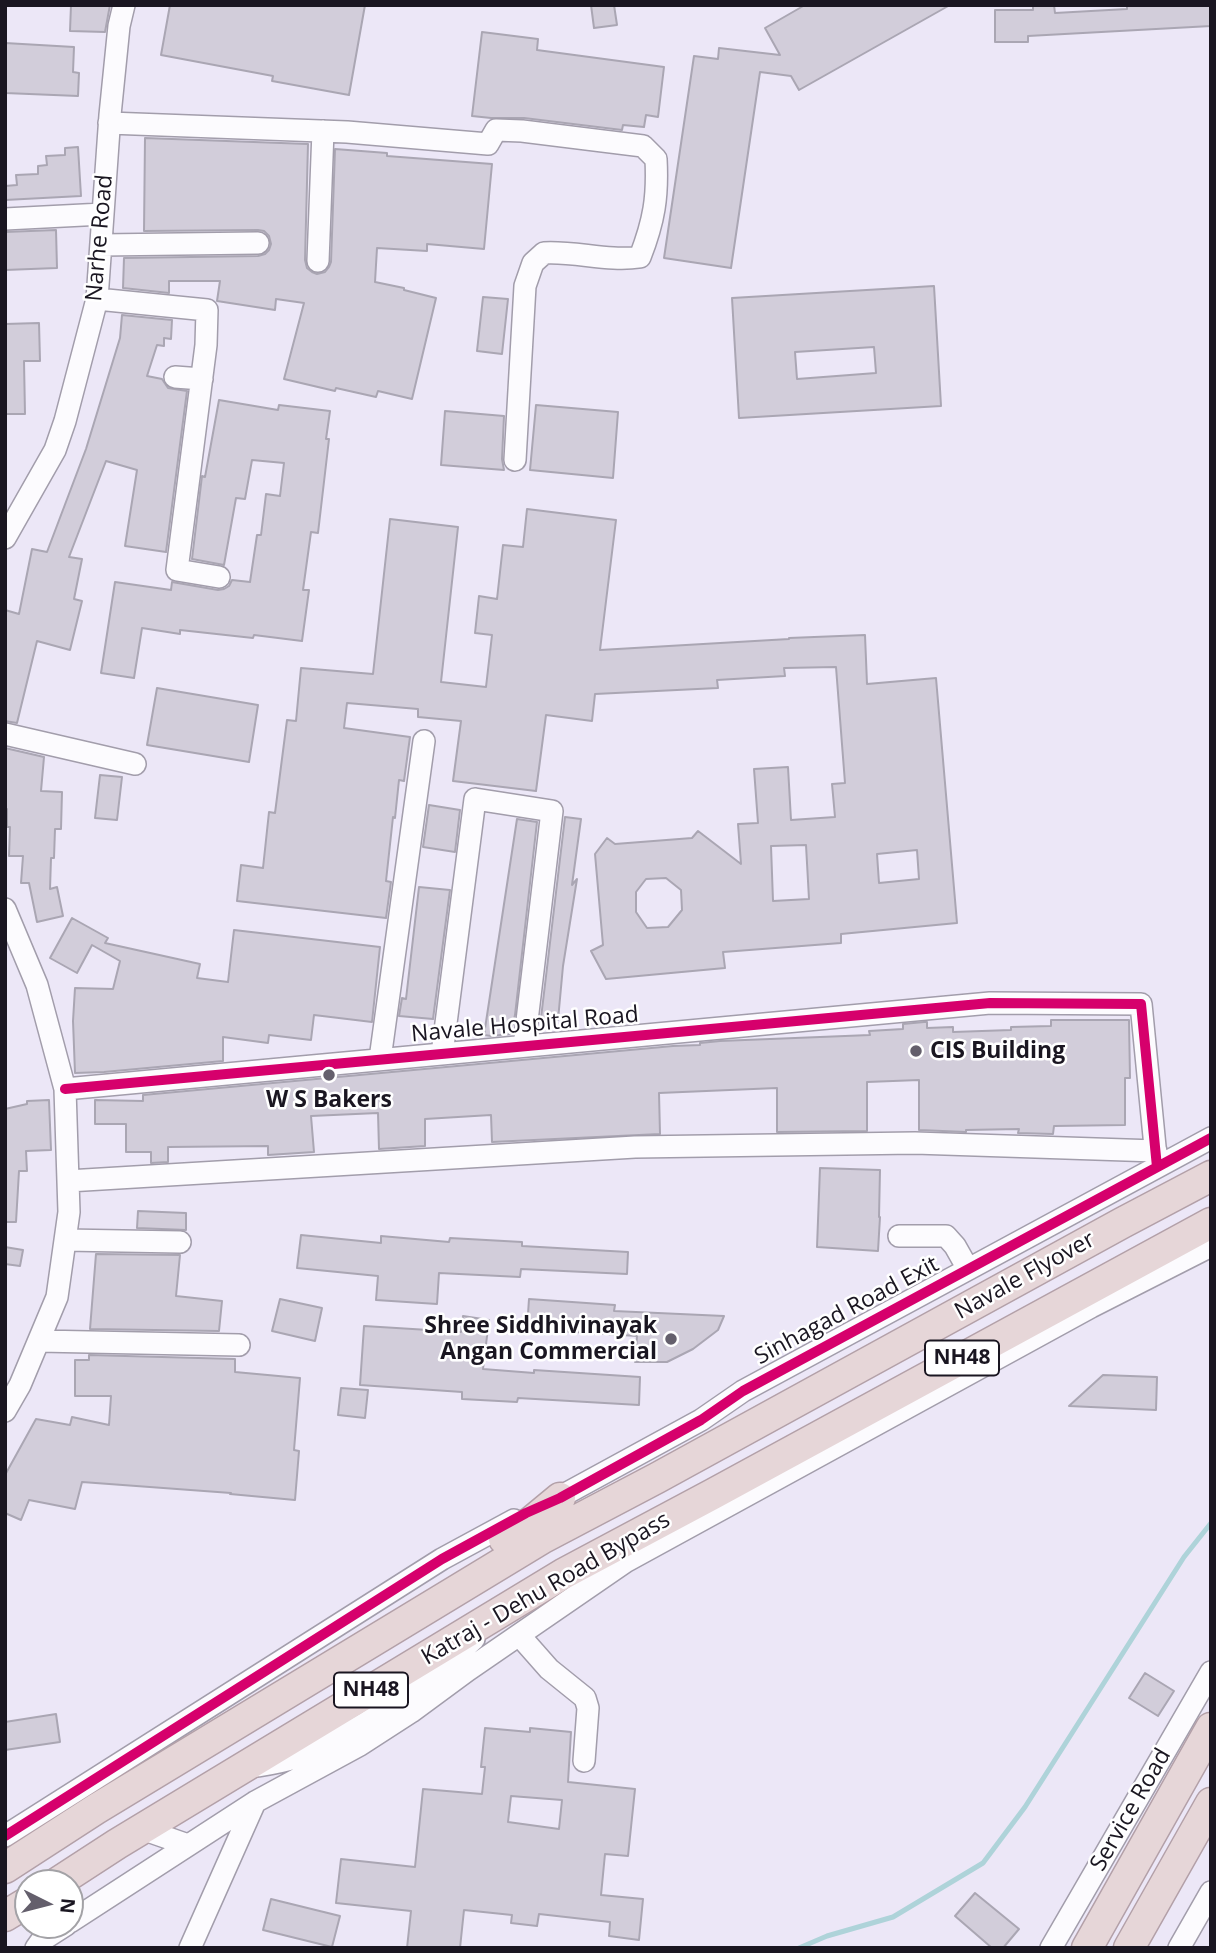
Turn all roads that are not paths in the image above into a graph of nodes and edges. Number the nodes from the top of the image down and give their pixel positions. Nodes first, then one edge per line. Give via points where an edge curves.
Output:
1 (124, 5) edge
2 (109, 123) junction
3 (323, 131) junction
4 (103, 214) junction
5 (5, 219) edge
6 (258, 243) dead end
7 (101, 245) junction
8 (318, 261) dead end
9 (97, 299) junction
10 (175, 377) dead end
11 (202, 379) junction
12 (515, 460) dead end
13 (5, 538) edge
14 (219, 577) dead end
15 (5, 734) edge
16 (424, 741) dead end
17 (135, 764) dead end
18 (5, 909) edge
19 (524, 1046) junction
20 (442, 1054) junction
21 (380, 1059) junction
22 (65, 1088) junction
23 (1211, 1138) edge
24 (1157, 1159) junction
25 (1211, 1176) edge
26 (68, 1181) junction
27 (1211, 1223) edge
28 (899, 1236) dead end
29 (65, 1240) junction
30 (180, 1242) dead end
31 (1211, 1246) edge
32 (968, 1269) junction
33 (39, 1340) junction
34 (239, 1345) dead end
35 (5, 1411) edge
36 (657, 1478) joint
37 (713, 1494) joint
38 (560, 1498) junction
39 (503, 1610) junction
40 (519, 1635) junction
41 (357, 1651) junction
42 (1211, 1672) edge
43 (396, 1713) junction
44 (1211, 1728) edge
45 (584, 1761) dead end
46 (239, 1770) junction
47 (255, 1802) junction
48 (1211, 1803) edge
49 (142, 1829) junction
50 (5, 1836) edge
51 (188, 1845) junction
52 (5, 1868) edge
53 (79, 1869) edge
54 (1211, 1892) edge
55 (84, 1913) edge
56 (195, 1947) edge
57 (1051, 1948) edge
58 (1087, 1948) edge
59 (1129, 1948) edge
60 (1179, 1948) edge

1 - 2 street, Narhe Road
2 - 3 street
2 - 4 street, Narhe Road
3 - 8 street
3 - 12 street via 488,144 496,130 522,131 643,146 656,159 653,219 640,257 624,260 559,252 544,253 533,263 525,286
4 - 5 street
4 - 7 street, Narhe Road
6 - 7 street
7 - 9 street, Narhe Road
9 - 11 street via 207,310
9 - 13 street, Narhe Road via 55,450
10 - 11 street
11 - 14 street via 177,570
15 - 17 street
16 - 21 street
18 - 22 street via 37,985
19 - 20 street, Navale Hospital Road
19 - 20 street via 552,811 475,799
19 - 24 street, Navale Hospital Road via 990,1003 1141,1004
20 - 21 street, Navale Hospital Road
21 - 22 street, Navale Hospital Road
22 - 26 street
23 - 24 street, Sinhagad Road Exit
24 - 26 street via 915,1143 635,1147
24 - 32 street, Sinhagad Road Exit
25 - 36 highway, Navale Flyover / NH48
26 - 29 street
27 - 37 highway, Navale Flyover / NH48
28 - 32 street via 946,1236
29 - 30 street
29 - 33 street via 57,1297
31 - 40 street via 625,1562
32 - 38 street, Sinhagad Road Exit via 743,1391 702,1420
33 - 34 street
33 - 35 street
36 - 41 highway, Katraj - Dehu Road Bypass / NH48 via 543,1538
37 - 39 highway, Katraj - Dehu Road Bypass / NH48
38 - 41 highway via 409,1603
38 - 50 street, Sinhagad Road Exit via 442,1559
39 - 43 street
39 - 46 highway, Katraj - Dehu Road Bypass / NH48
40 - 43 street
40 - 45 street via 549,1669 585,1698
41 - 52 highway, Katraj - Dehu Road Bypass / NH48
42 - 57 street, Service Road
43 - 46 street via 292,1759
43 - 47 street via 360,1745
44 - 58 highway
46 - 49 highway, Katraj - Dehu Road Bypass / NH48
47 - 51 street
47 - 56 street
48 - 59 highway
49 - 51 street
49 - 53 highway, Katraj - Dehu Road Bypass / NH48
51 - 55 street
54 - 60 street

